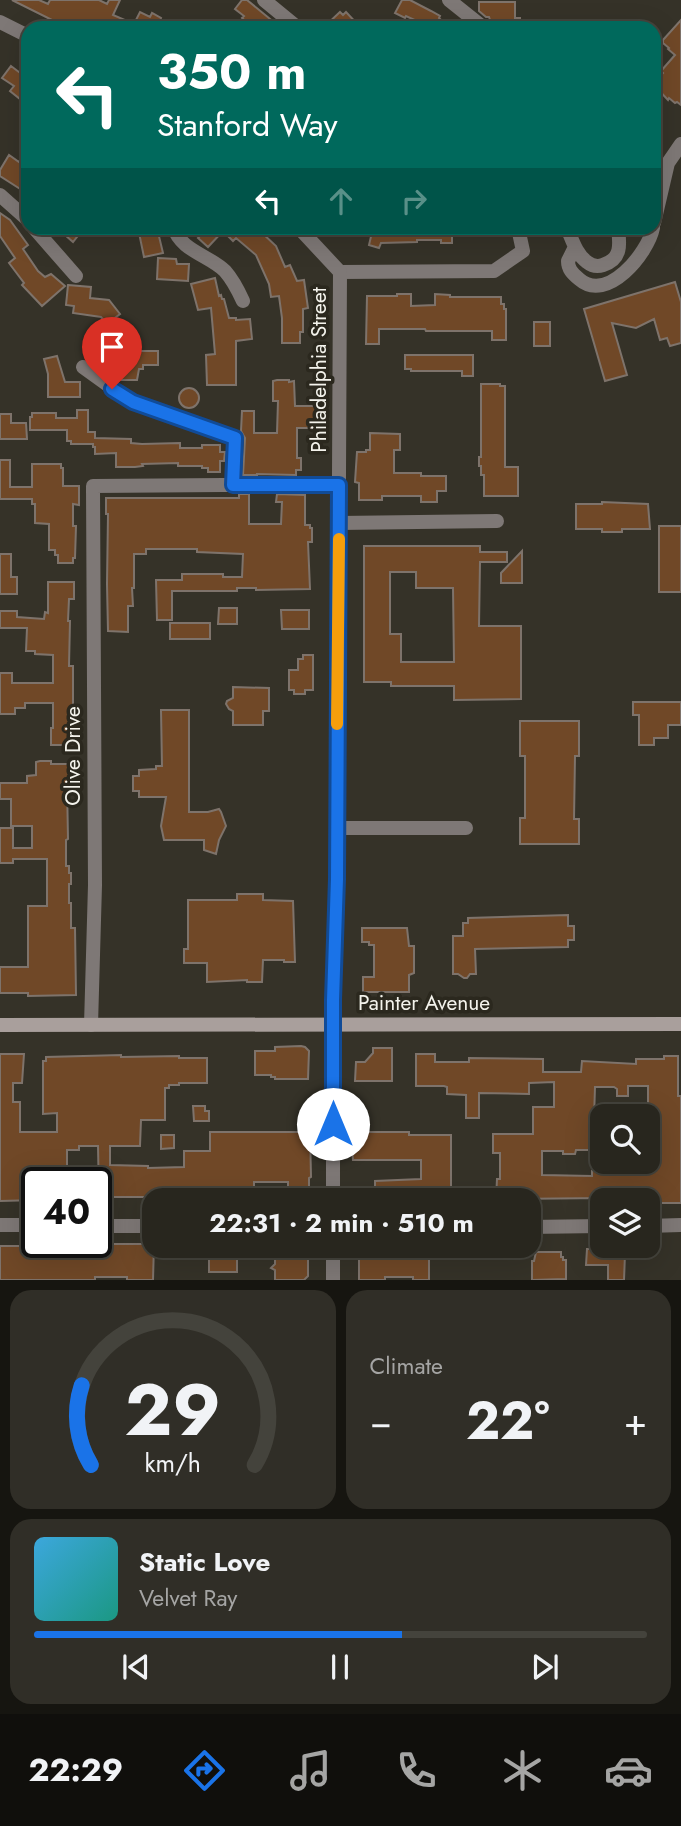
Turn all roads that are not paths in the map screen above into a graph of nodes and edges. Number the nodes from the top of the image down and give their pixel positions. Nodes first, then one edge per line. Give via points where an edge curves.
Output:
1 (264, 0) edge
2 (449, 0) edge
3 (290, 21) edge
4 (475, 21) edge
5 (0, 22) edge
6 (21, 32) edge
7 (681, 144) edge
8 (661, 194) edge
9 (0, 195) edge
10 (21, 214) edge
11 (40, 235) edge
12 (177, 235) edge
13 (306, 235) edge
14 (520, 235) edge
15 (570, 235) edge
16 (619, 235) edge
17 (651, 235) edge
18 (575, 247) junction
19 (340, 272) junction
20 (76, 276) dead end
21 (243, 301) dead end
22 (83, 367) dead end
23 (233, 485) junction
24 (339, 485) junction
25 (497, 521) dead end
26 (339, 523) junction
27 (337, 828) junction
28 (466, 828) dead end
29 (333, 1024) junction
30 (681, 1024) edge
31 (0, 1025) edge
32 (91, 1025) junction
33 (333, 1188) edge
34 (0, 1225) edge
35 (21, 1225) edge
36 (681, 1225) edge
37 (112, 1226) edge
38 (142, 1226) edge
39 (590, 1226) edge
40 (660, 1226) edge
41 (541, 1227) edge
42 (332, 1258) edge
43 (332, 1280) edge

1 - 3 street
2 - 4 street
5 - 6 street
7 - 8 street via 668,163
9 - 10 street
11 - 20 street
12 - 21 street via 226,272
13 - 19 street, Philadelphia Street
14 - 19 street via 523,251 494,271
15 - 18 street
16 - 18 street via 616,258 598,266 585,261
17 - 18 street via 632,266 601,284 582,282 571,271 568,261
19 - 24 street, Philadelphia Street
22 - 23 street via 133,402 235,438
23 - 24 street
23 - 32 street, Olive Drive via 93,486
24 - 26 street, Philadelphia Street
25 - 26 street
26 - 27 street, Philadelphia Street
27 - 28 street
27 - 29 street, Philadelphia Street
29 - 30 main road, Painter Avenue
29 - 32 main road, Painter Avenue
29 - 33 street, Philadelphia Street
31 - 32 main road, Painter Avenue
34 - 35 street
36 - 40 street
37 - 38 street
39 - 41 street
42 - 43 street

